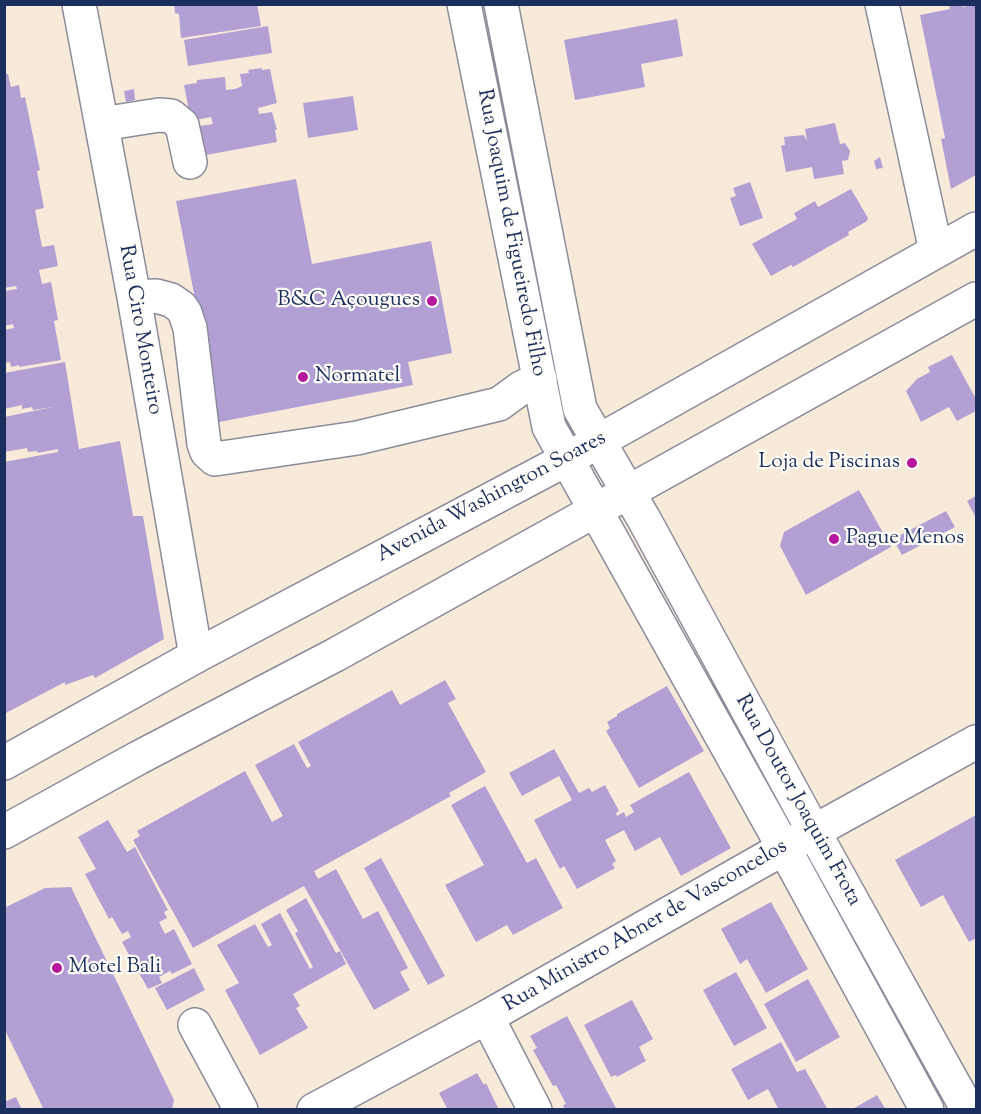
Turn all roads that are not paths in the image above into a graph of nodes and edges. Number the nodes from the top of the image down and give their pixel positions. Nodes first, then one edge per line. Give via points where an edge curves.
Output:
1 (79, 4) edge
2 (464, 4) edge
3 (501, 4) edge
4 (882, 4) edge
5 (102, 124) junction
6 (190, 162) dead end
7 (976, 229) edge
8 (936, 251) junction
9 (134, 297) junction
10 (976, 299) edge
11 (540, 379) junction
12 (598, 440) junction
13 (567, 459) junction
14 (628, 491) junction
15 (596, 509) junction
16 (196, 656) junction
17 (976, 742) edge
18 (4, 763) edge
19 (4, 832) edge
20 (814, 832) junction
21 (784, 848) junction
22 (487, 1017) junction
23 (195, 1025) dead end
24 (241, 1110) edge
25 (314, 1110) edge
26 (535, 1110) edge
27 (927, 1110) edge
28 (968, 1110) edge

1 - 5 main road, Rua Ciro Monteiro
2 - 11 main road, Rua Joaquim de Figueiredo Filho
3 - 12 main road, Rua Joaquim de Figueiredo Filho via 580,409
4 - 8 main road
5 - 6 main road via 171,116 182,125
5 - 9 main road, Rua Ciro Monteiro
7 - 8 main road, Avenida Washington Soares
8 - 12 main road, Avenida Washington Soares
9 - 11 main road via 171,300 185,313 204,444 215,459 357,438 499,404
9 - 16 main road, Rua Ciro Monteiro
10 - 14 main road
11 - 13 main road, Rua Joaquim de Figueiredo Filho via 549,427
12 - 13 main road, Avenida Washington Soares
12 - 14 main road, Rua Joaquim de Figueiredo Filho
13 - 15 main road, Rua Joaquim de Figueiredo Filho
13 - 16 main road, Avenida Washington Soares
14 - 15 main road
14 - 20 main road, Rua Doutor Joaquim Frota
15 - 19 main road
15 - 21 main road, Rua Doutor Joaquim Frota
16 - 18 main road, Avenida Washington Soares
17 - 20 main road, Rua Ministro Abner de Vasconcelos
20 - 21 main road, Rua Ministro Abner de Vasconcelos
20 - 28 main road, Rua Doutor Joaquim Frota
21 - 22 main road, Rua Ministro Abner de Vasconcelos
21 - 27 main road, Rua Doutor Joaquim Frota
22 - 25 main road, Rua Ministro Abner de Vasconcelos
22 - 26 main road
23 - 24 main road

